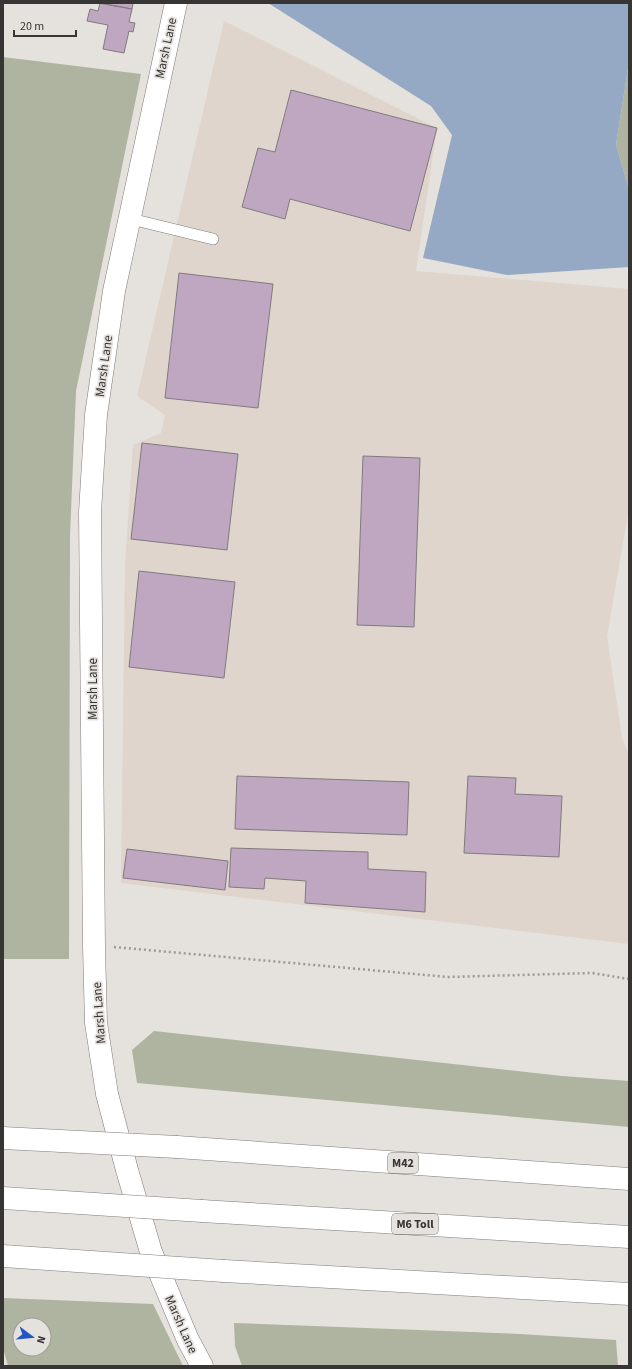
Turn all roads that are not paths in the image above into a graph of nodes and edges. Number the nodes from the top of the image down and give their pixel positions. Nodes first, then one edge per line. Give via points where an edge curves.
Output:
1 (176, 3) edge
2 (130, 219) junction
3 (213, 239) dead end
4 (3, 1138) edge
5 (629, 1179) edge
6 (3, 1198) edge
7 (629, 1238) edge
8 (3, 1256) edge
9 (629, 1294) edge
10 (202, 1366) edge

1 - 2 main road, Marsh Lane
2 - 3 lane
2 - 10 main road, Marsh Lane via 114,291 96,415 90,512 96,1023 107,1094 151,1252 188,1340
4 - 5 main road, M42, bridge via 178,1147
6 - 7 main road, M6 Toll, bridge
8 - 9 main road, bridge

